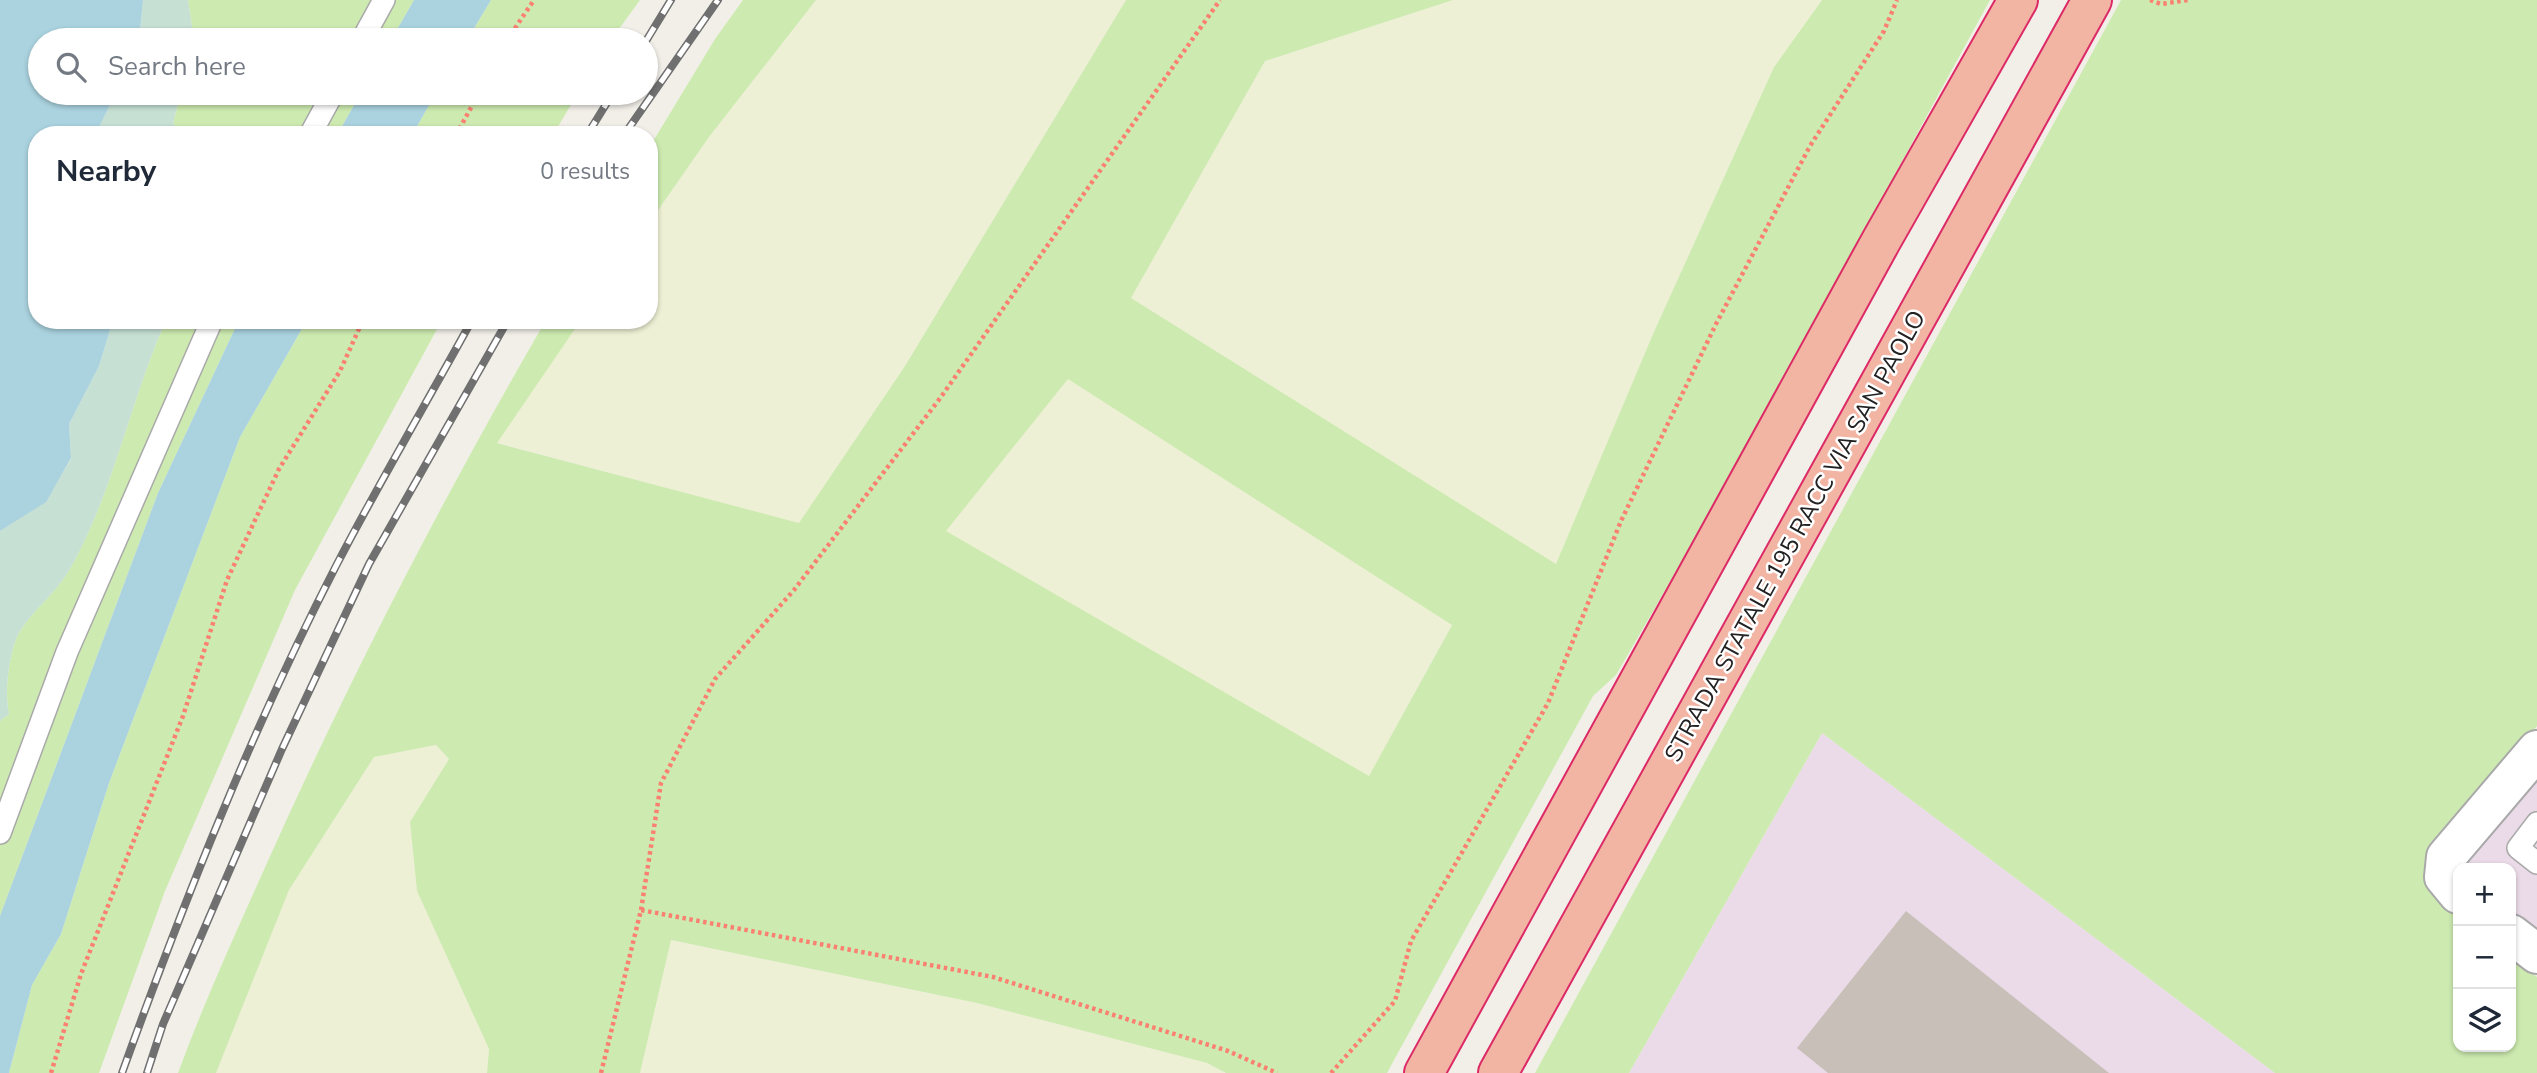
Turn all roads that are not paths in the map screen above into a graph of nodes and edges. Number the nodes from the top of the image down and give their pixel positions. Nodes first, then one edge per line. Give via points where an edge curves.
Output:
1 (384, 0) edge
2 (2018, 0) edge
3 (2092, 0) edge
4 (369, 28) edge
5 (326, 105) edge
6 (315, 126) edge
7 (208, 329) edge
8 (2537, 750) edge
9 (2537, 823) edge
10 (0, 833) edge
11 (2537, 863) edge
12 (2453, 888) edge
13 (2516, 938) edge
14 (2537, 954) edge
15 (1424, 1073) edge
16 (1497, 1073) edge

1 - 4 lane
2 - 15 highway via 1881,240
3 - 16 highway, STRADA STATALE 195 RACC VIA SAN PAOLO
5 - 6 lane
7 - 10 lane via 67,652
8 - 12 street via 2446,856 2444,877
9 - 11 lane via 2518,848
13 - 14 street

